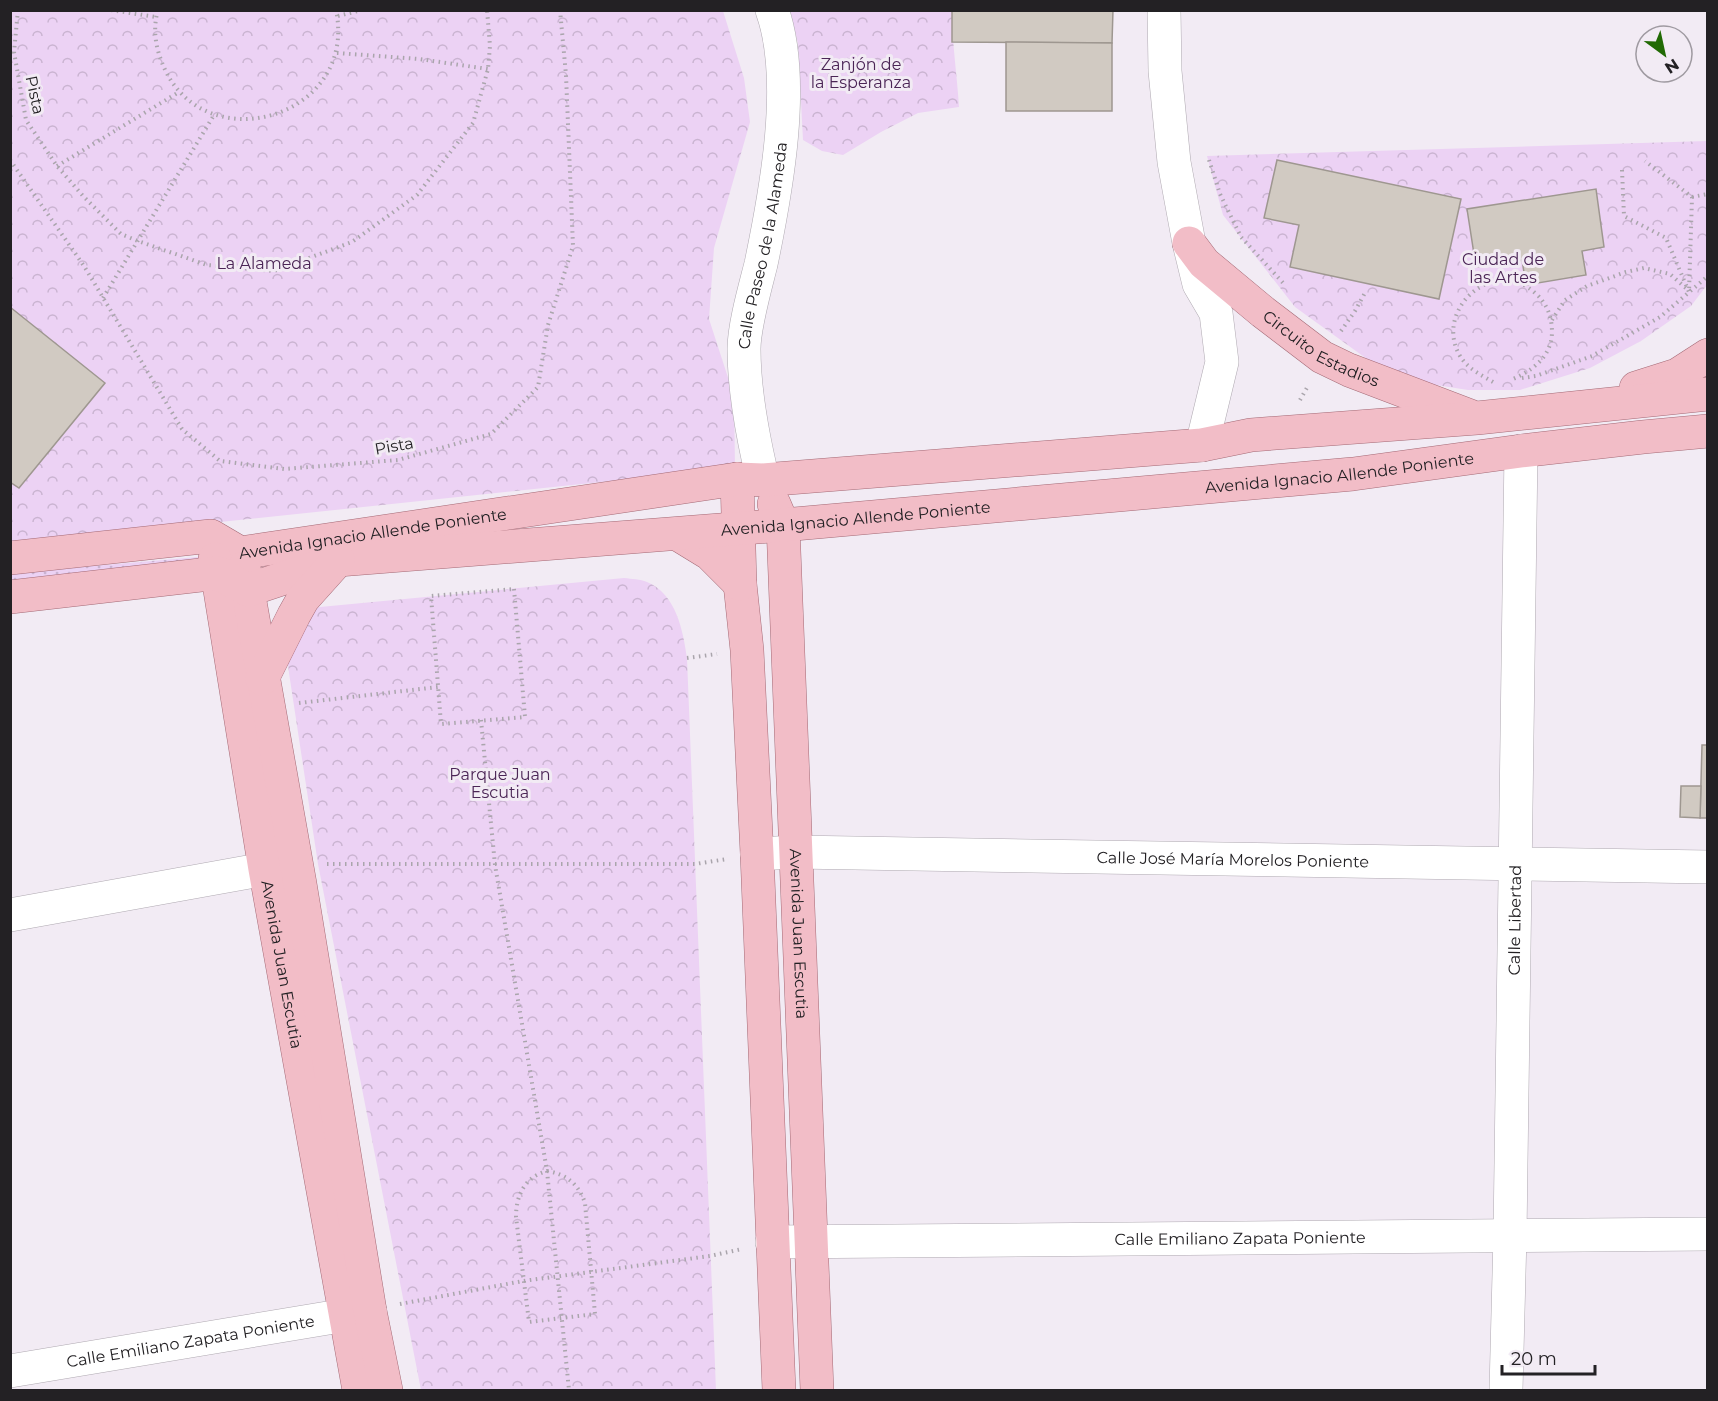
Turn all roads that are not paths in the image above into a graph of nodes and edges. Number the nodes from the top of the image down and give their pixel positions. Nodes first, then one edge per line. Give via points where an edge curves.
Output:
1 (772, 10) edge
2 (1164, 10) edge
3 (1189, 243) junction
4 (1707, 356) edge
5 (1707, 394) edge
6 (1573, 409) junction
7 (1477, 418) junction
8 (1707, 431) edge
9 (1202, 445) junction
10 (1521, 451) junction
11 (750, 480) junction
12 (783, 525) junction
13 (738, 527) junction
14 (679, 534) junction
15 (10, 558) edge
16 (338, 560) junction
17 (229, 563) junction
18 (740, 584) junction
19 (248, 590) junction
20 (10, 597) edge
21 (262, 680) junction
22 (795, 852) junction
23 (758, 854) junction
24 (1514, 864) junction
25 (1707, 867) edge
26 (265, 869) junction
27 (300, 884) junction
28 (10, 915) edge
29 (1707, 1234) edge
30 (1510, 1236) junction
31 (810, 1240) junction
32 (772, 1242) junction
33 (358, 1314) junction
34 (10, 1371) edge
35 (359, 1390) edge
36 (386, 1390) edge
37 (779, 1390) edge
38 (817, 1390) edge
39 (1506, 1390) edge

1 - 11 street, Calle Paseo de la Alameda via 784,68 783,113 766,237 744,348 754,444
2 - 3 street, Circuito Estadios via 1165,71 1174,162
3 - 7 main road, Circuito Estadios via 1204,263 1322,357
3 - 9 street, Circuito Estadios via 1200,284 1216,314 1222,362
4 - 6 main road via 1677,375
5 - 6 main road, Avenida Ignacio Allende Poniente
6 - 7 main road, Avenida Ignacio Allende Poniente
7 - 9 main road, Avenida Ignacio Allende Poniente via 1251,435
8 - 10 main road, Avenida Ignacio Allende Poniente
9 - 11 main road, Avenida Ignacio Allende Poniente
10 - 12 main road, Avenida Ignacio Allende Poniente via 1353,474
10 - 24 street, Calle Libertad
11 - 12 main road, Avenida Juan Escutia
11 - 13 main road
11 - 17 main road, Avenida Ignacio Allende Poniente
12 - 13 main road, Avenida Ignacio Allende Poniente
12 - 22 main road, Avenida Juan Escutia
13 - 14 main road, Avenida Ignacio Allende Poniente
13 - 18 main road
14 - 16 main road, Avenida Ignacio Allende Poniente
14 - 18 main road via 710,555
15 - 17 main road, Avenida Ignacio Allende Poniente via 211,536
16 - 19 main road, Avenida Ignacio Allende Poniente
16 - 21 main road via 303,599
17 - 19 main road, Avenida Juan Escutia
17 - 20 main road, Avenida Ignacio Allende Poniente
17 - 26 main road, Avenida Juan Escutia
18 - 23 main road
19 - 21 main road, Avenida Juan Escutia
21 - 27 main road, Avenida Juan Escutia
22 - 23 street, Calle José María Morelos Poniente
22 - 24 street, Calle José María Morelos Poniente
22 - 31 main road, Avenida Juan Escutia
23 - 32 main road
24 - 25 street, Calle José María Morelos Poniente
24 - 30 street, Calle Libertad
26 - 27 street
26 - 28 street
26 - 33 main road, Avenida Juan Escutia
27 - 33 main road, Avenida Juan Escutia
29 - 30 street, Calle Emiliano Zapata Poniente
30 - 31 street, Calle Emiliano Zapata Poniente
30 - 39 street, Calle Libertad
31 - 32 street, Calle Emiliano Zapata Poniente
31 - 38 main road, Avenida Juan Escutia
32 - 37 main road
33 - 34 street, Calle Emiliano Zapata Poniente
33 - 35 main road, Avenida Juan Escutia
33 - 36 main road, Avenida Juan Escutia

